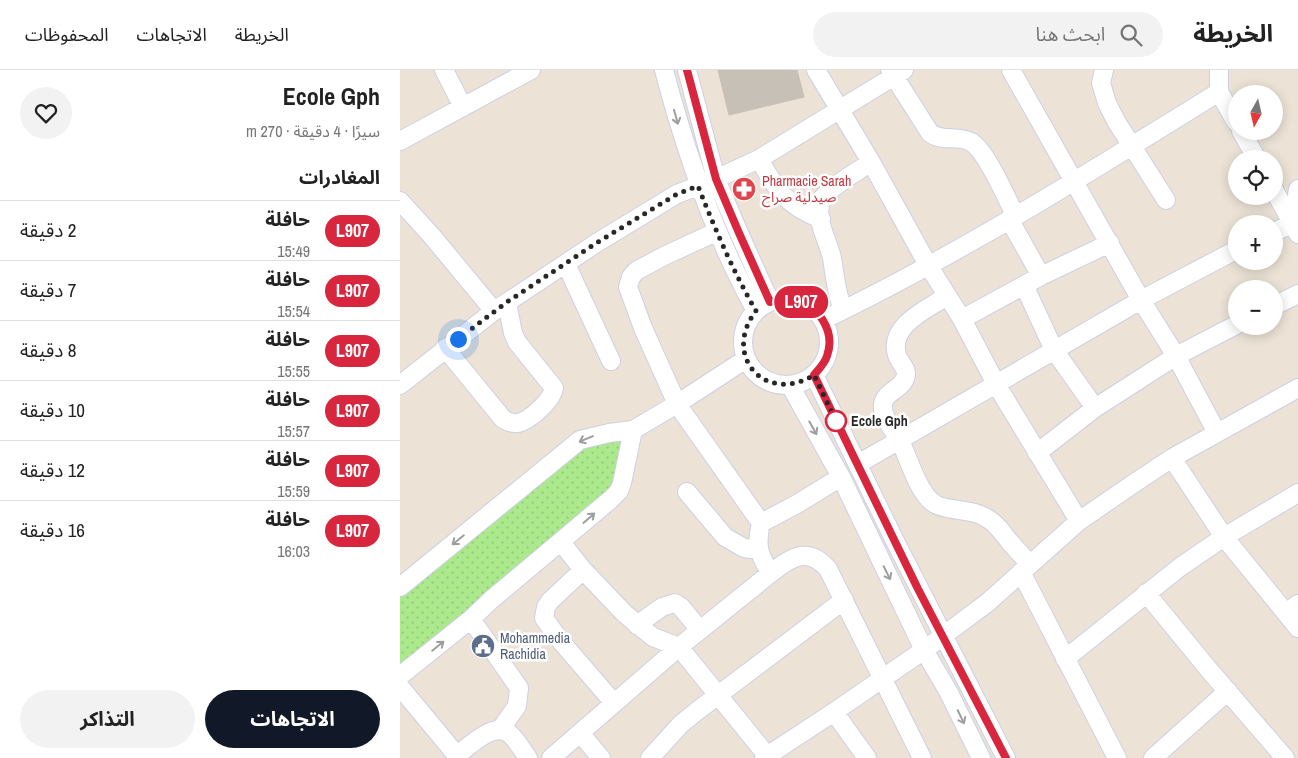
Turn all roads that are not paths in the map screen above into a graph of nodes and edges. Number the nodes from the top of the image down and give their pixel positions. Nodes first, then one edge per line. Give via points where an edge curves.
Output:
1 (444, 70) edge
2 (531, 70) edge
3 (664, 70) edge
4 (687, 70) edge
5 (816, 70) edge
6 (1010, 70) edge
7 (1104, 70) edge
8 (1218, 70) edge
9 (896, 72) edge
10 (1219, 92) junction
11 (463, 108) junction
12 (1228, 108) edge
13 (839, 111) junction
14 (400, 140) edge
15 (1132, 146) junction
16 (759, 159) junction
17 (871, 162) junction
18 (716, 179) junction
19 (1074, 181) junction
20 (698, 186) junction
21 (1298, 189) edge
22 (1166, 200) dead end
23 (400, 201) edge
24 (1282, 205) edge
25 (1012, 217) junction
26 (820, 219) junction
27 (1295, 229) edge
28 (716, 232) junction
29 (1110, 243) junction
30 (1228, 254) edge
31 (566, 264) junction
32 (928, 265) junction
33 (1041, 276) junction
34 (1024, 285) junction
35 (1298, 294) edge
36 (947, 296) junction
37 (1141, 300) junction
38 (1283, 302) edge
39 (500, 307) junction
40 (763, 307) junction
41 (843, 310) junction
42 (962, 319) junction
43 (823, 320) junction
44 (1228, 329) edge
45 (445, 348) junction
46 (1054, 350) junction
47 (1176, 356) junction
48 (746, 358) junction
49 (611, 361) dead end
50 (814, 375) junction
51 (996, 384) junction
52 (400, 385) edge
53 (790, 385) junction
54 (1298, 388) edge
55 (678, 404) junction
56 (1095, 408) junction
57 (633, 430) junction
58 (1216, 432) junction
59 (900, 441) junction
60 (1037, 452) junction
61 (1172, 458) junction
62 (858, 464) junction
63 (841, 477) junction
64 (687, 492) dead end
65 (1298, 493) edge
66 (1079, 521) junction
67 (760, 523) junction
68 (1224, 537) junction
69 (561, 542) junction
70 (759, 550) junction
71 (1025, 568) junction
72 (583, 570) junction
73 (771, 573) junction
74 (400, 587) edge
75 (1146, 593) junction
76 (844, 600) junction
77 (1292, 609) edge
78 (471, 619) junction
79 (637, 625) junction
80 (1298, 628) edge
81 (700, 630) junction
82 (942, 636) junction
83 (679, 647) junction
84 (924, 650) junction
85 (1065, 659) junction
86 (400, 676) edge
87 (882, 680) junction
88 (400, 687) edge
89 (1228, 691) junction
90 (718, 695) junction
91 (614, 703) junction
92 (834, 712) junction
93 (500, 730) junction
94 (580, 732) junction
95 (458, 757) edge
96 (767, 757) edge
97 (528, 758) edge
98 (551, 758) edge
99 (601, 758) edge
100 (650, 758) edge
101 (867, 758) edge
102 (922, 758) edge
103 (981, 758) edge
104 (1006, 758) edge
105 (1117, 758) edge
106 (1153, 758) edge
107 (1285, 758) edge

1 - 11 street
2 - 11 street
3 -> 20 street
4 - 18 street
5 - 13 street
6 - 19 street
7 - 15 street via 1103,92
8 - 10 street
9 - 13 street
9 - 25 street via 930,134 938,138 965,140 978,149
10 - 12 street
10 - 15 street
11 - 14 street
13 - 16 street
13 - 17 street
15 - 19 street
15 - 22 street
16 - 18 street
16 - 26 street via 788,201
17 - 26 street via 829,191 821,200
17 - 32 street
18 - 20 street
18 - 40 street via 739,233
19 - 25 street
19 - 29 street
20 - 28 street
20 - 31 street via 654,207
21 - 27 street
23 - 39 street
24 - 27 street
25 - 32 street
25 - 33 street
26 - 41 street
28 - 40 street via 741,285
28 - 55 street via 636,271 628,287
29 - 33 street
29 - 37 street
30 - 37 street
31 - 39 street
31 - 49 street
32 - 36 street
32 - 41 street
33 - 34 street
34 - 42 street
34 - 46 street
35 - 38 street
36 - 42 street
36 - 59 street via 910,320 897,338 897,355 907,372 904,382 885,398 883,410
37 - 46 street
37 - 47 street
39 - 45 street
39 - 45 street via 517,342 554,388 550,398 523,421 509,423 503,420
40 - 43 street via 782,299 794,300 806,304
40 - 48 street via 748,321 743,346
41 - 43 street
42 - 51 street
43 - 50 street via 828,331 828,355
44 - 47 street
45 - 52 street
46 - 51 street
46 - 56 street
47 - 56 street
47 - 58 street
48 - 53 street via 763,379
48 - 55 street
50 - 53 street
50 - 62 street
51 - 59 street
51 - 60 street
53 -> 63 street
54 - 58 street
55 - 57 street
55 - 67 street
56 - 60 street
69 -> 57 street via 619,491
57 -> 74 street via 580,440
58 - 61 street
59 - 62 street
59 - 71 street via 928,498 935,505 990,518 999,526
60 - 66 street
61 - 66 street
61 - 68 street
62 - 82 street
63 - 67 street
63 -> 84 street
64 - 70 street via 725,537 744,548
65 - 68 street
66 - 71 street
67 - 70 street
68 - 75 street
68 - 77 street
69 - 72 street
69 - 78 street
70 - 73 street
71 - 82 street
71 - 85 street
72 - 79 street
72 - 91 street via 550,601 544,618
73 - 76 street via 787,560 814,557 828,569
73 - 81 street
75 - 85 street
75 - 89 street
76 - 87 street
76 - 90 street
77 - 80 street
86 -> 78 street
78 - 93 street via 519,688 517,706
79 - 81 street via 662,607 675,603
79 - 83 street via 652,637
81 - 83 street
82 - 84 street
82 - 104 street
83 - 90 street
83 - 91 street
84 - 87 street
84 -> 103 street
85 - 105 street
87 - 92 street
87 - 102 street
88 - 95 street
89 - 106 street
89 - 107 street
90 - 96 street
90 - 100 street via 681,724
91 - 94 street
92 - 96 street
92 - 101 street
93 - 95 street via 480,738
93 - 97 street via 511,735
94 - 98 street
94 - 99 street

